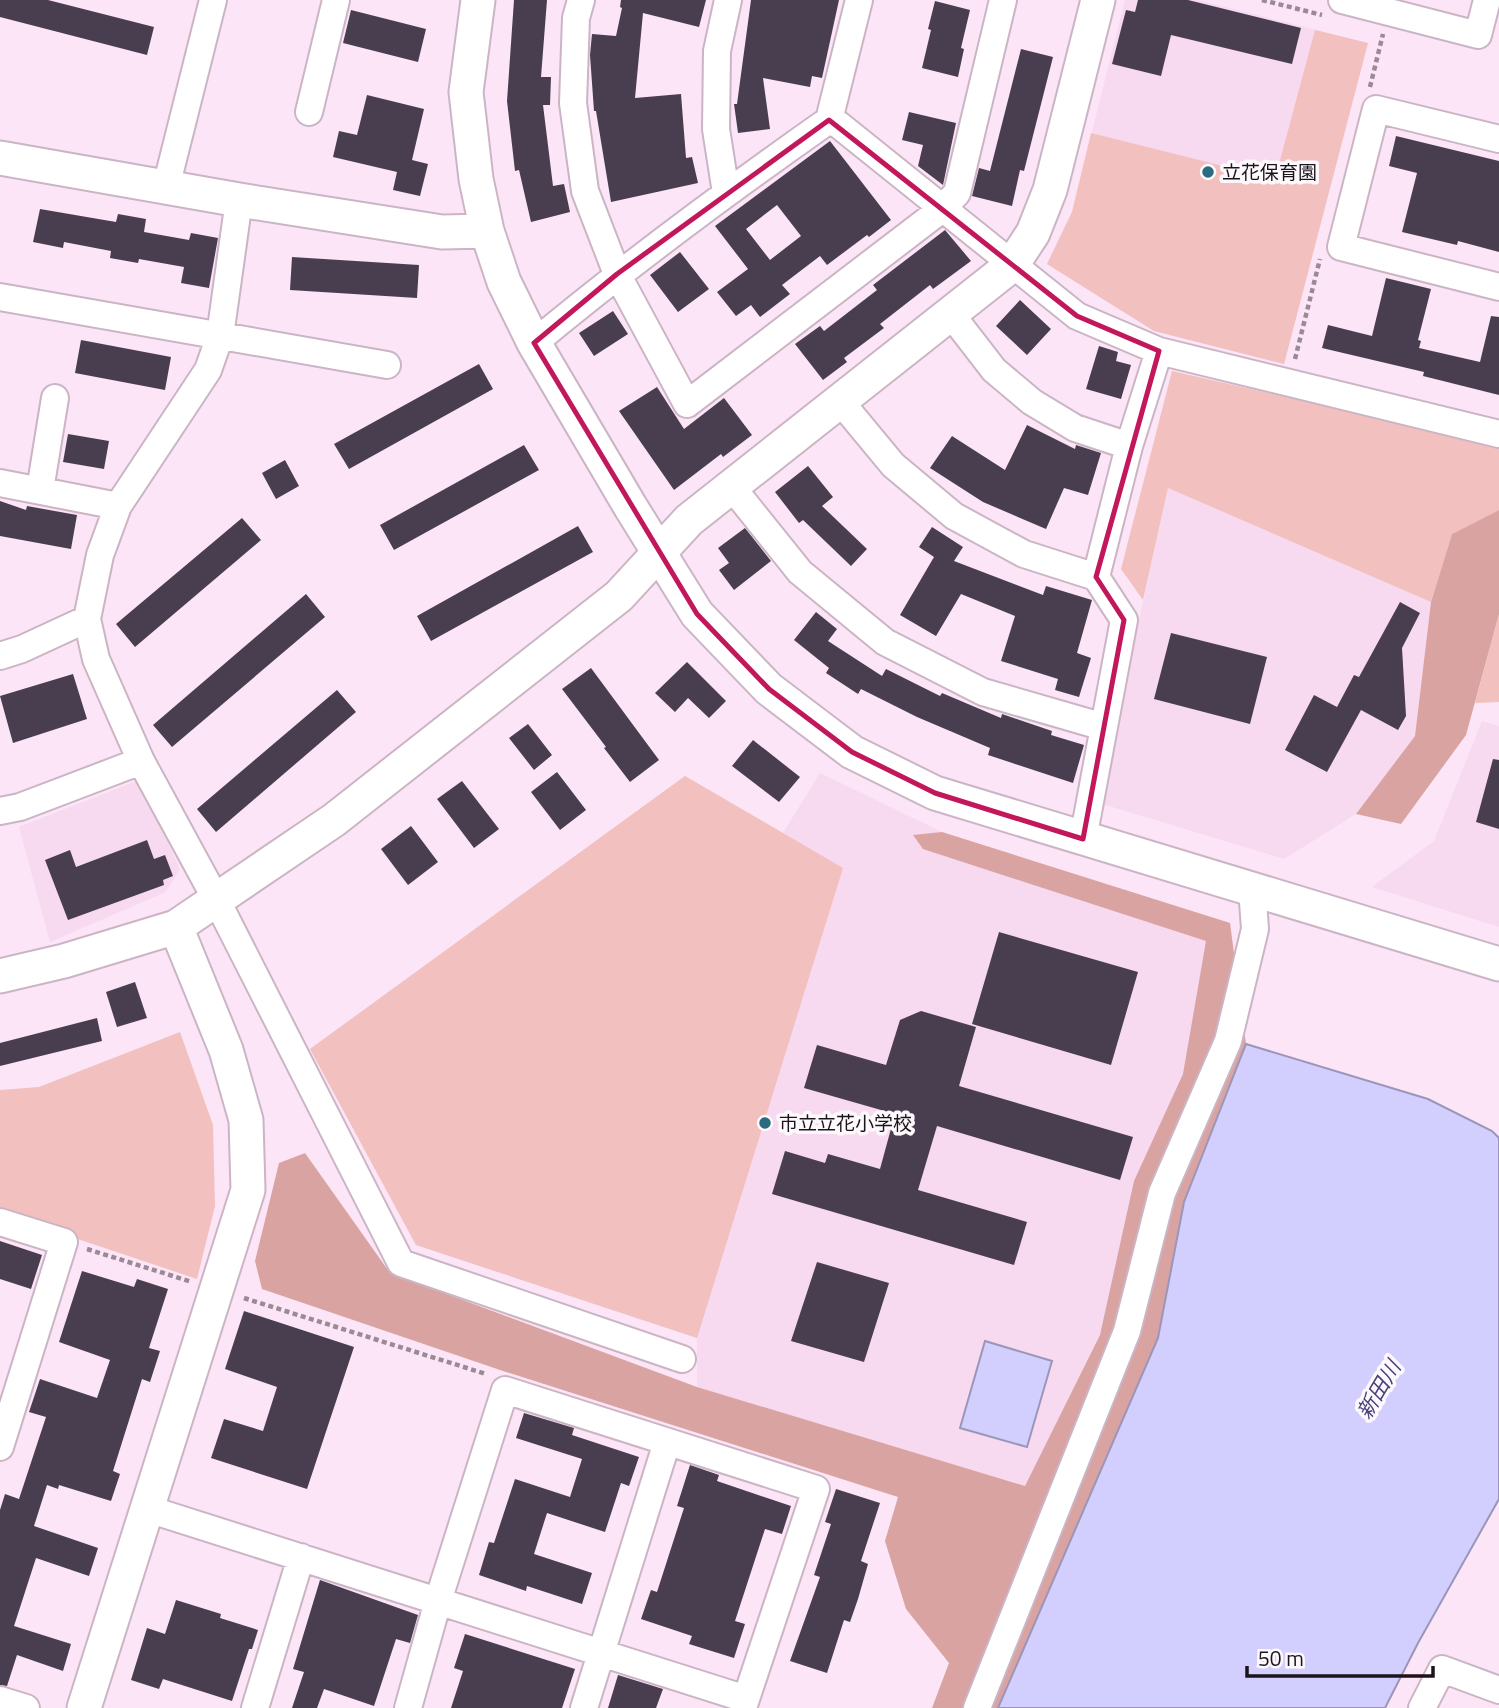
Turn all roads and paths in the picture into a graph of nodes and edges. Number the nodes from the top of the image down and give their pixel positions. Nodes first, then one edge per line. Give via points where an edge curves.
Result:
1 (214, 0) edge
2 (336, 0) edge
3 (478, 0) edge
4 (581, 0) edge
5 (729, 0) edge
6 (859, 0) edge
7 (1003, 0) edge
8 (1098, 0) edge
9 (1342, 0) edge
10 (1487, 0) edge
11 (309, 112) dead end
12 (829, 120) junction
13 (1499, 139) edge
14 (0, 158) edge
15 (166, 187) junction
16 (726, 193) junction
17 (239, 200) junction
18 (942, 209) junction
19 (487, 232) junction
20 (1012, 265) junction
21 (617, 274) junction
22 (1499, 287) edge
23 (0, 297) edge
24 (950, 313) junction
25 (220, 336) junction
26 (534, 343) junction
27 (1159, 351) junction
28 (387, 365) dead end
29 (55, 398) dead end
30 (840, 401) junction
31 (1499, 434) edge
32 (1129, 446) junction
33 (0, 482) edge
34 (732, 486) junction
35 (40, 490) junction
36 (118, 506) junction
37 (659, 552) junction
38 (1096, 577) junction
39 (87, 619) junction
40 (0, 656) edge
41 (1104, 727) junction
42 (141, 761) junction
43 (0, 811) edge
44 (1083, 839) junction
45 (1252, 888) junction
46 (217, 901) junction
47 (176, 927) junction
48 (1499, 964) edge
49 (0, 976) edge
50 (0, 1222) edge
51 (64, 1242) junction
52 (218, 1290) junction
53 (682, 1359) dead end
54 (505, 1390) junction
55 (667, 1442) junction
56 (0, 1447) edge
57 (148, 1509) junction
58 (301, 1558) junction
59 (438, 1601) junction
60 (600, 1652) junction
61 (1499, 1690) edge
62 (0, 1700) edge
63 (745, 1703) edge
64 (26, 1708) edge
65 (84, 1708) edge
66 (255, 1708) edge
67 (408, 1708) edge
68 (584, 1708) edge
69 (977, 1708) edge
70 (1422, 1708) edge

1 - 15 street
2 - 11 street
3 - 19 street via 466,92 475,179
4 - 21 street via 576,18 573,103 585,191
5 - 16 street via 717,51 716,116
6 - 12 street
7 - 18 street via 957,193
8 - 20 street via 1050,190 1033,233
9 - 10 street via 1478,35
12 - 16 street
12 - 18 street
13 - 22 street via 1376,109 1341,247
14 - 15 street
15 - 17 street
16 - 21 street
17 - 19 street via 442,232
17 - 25 street
18 - 20 street
18 - 21 street via 687,404
19 - 26 street via 504,282
20 - 24 street
20 - 27 street via 1077,316
21 - 26 street
23 - 25 street
24 - 30 street
24 - 32 street via 994,370 1032,402 1075,428
25 - 28 street
25 - 36 street via 208,370
26 - 37 street
27 - 31 street
27 - 32 street
29 - 35 street
30 - 34 street
30 - 38 street via 893,465 954,516 1024,554
32 - 38 street
33 - 35 street
34 - 37 street via 689,520
34 - 41 street via 800,572 885,642 983,692
35 - 36 street
36 - 39 street via 100,555
37 - 44 street via 697,614 769,689 852,752 935,793
37 - 46 street via 608,604 334,820
38 - 41 street via 1124,621
39 - 40 street
39 - 42 street via 96,659
41 - 44 street
42 - 43 street
42 - 46 street
44 - 45 street
45 - 48 street
45 - 69 street via 1255,929 1228,1041 1162,1193 1127,1331
46 - 47 street
46 - 53 street via 401,1263
47 - 49 street
47 - 52 street via 226,1050 246,1120 248,1190
50 - 51 street
51 - 52 path
51 - 56 street
52 - 54 path via 492,1376
52 - 57 street
54 - 55 street
54 - 59 street
55 - 60 street
55 - 63 street via 816,1489
57 - 58 street
57 - 65 street
58 - 59 street
58 - 66 street
59 - 60 street
59 - 67 street
60 - 63 street
60 - 68 street
61 - 70 street via 1442,1669
62 - 64 street

